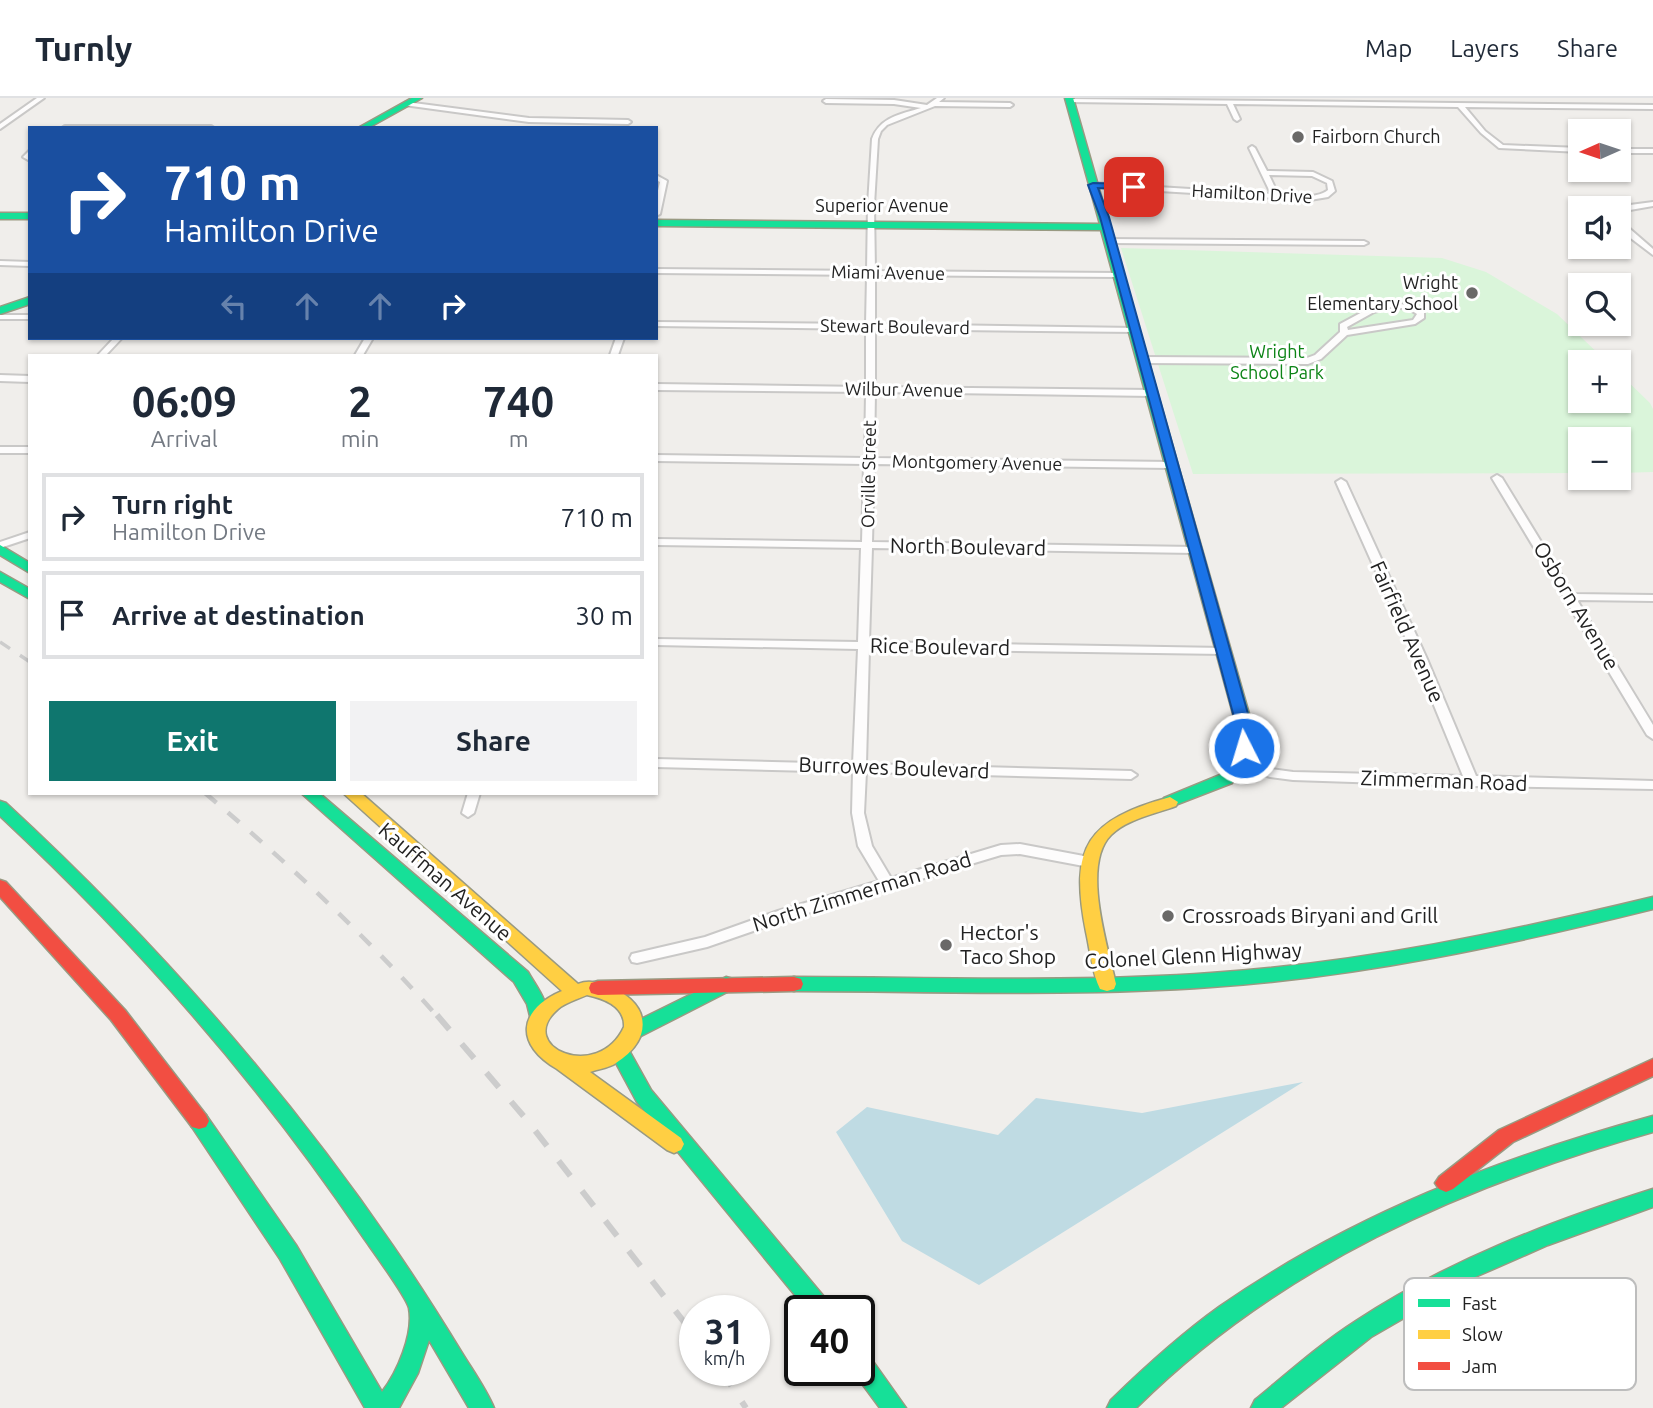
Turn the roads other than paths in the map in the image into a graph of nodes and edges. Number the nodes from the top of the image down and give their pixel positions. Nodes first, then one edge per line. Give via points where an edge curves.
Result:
1 (41, 98) edge
2 (1069, 99) edge
3 (412, 101) edge
4 (826, 101) dead end
5 (935, 103) edge
6 (1229, 103) junction
7 (1010, 105) dead end
8 (1460, 105) junction
9 (1653, 107) edge
10 (1237, 119) dead end
11 (0, 120) edge
12 (9, 120) junction
13 (628, 122) dead end
14 (366, 126) edge
15 (0, 127) edge
16 (1252, 148) dead end
17 (1568, 150) edge
18 (1631, 151) edge
19 (1653, 151) edge
20 (1266, 173) junction
21 (660, 179) edge
22 (1093, 185) junction
23 (658, 196) edge
24 (1276, 197) junction
25 (1653, 204) edge
26 (0, 216) edge
27 (28, 216) edge
28 (658, 223) edge
29 (872, 225) junction
30 (1109, 234) junction
31 (1364, 243) dead end
32 (1653, 253) edge
33 (0, 263) edge
34 (28, 264) edge
35 (658, 271) edge
36 (872, 273) junction
37 (1120, 275) junction
38 (28, 301) edge
39 (0, 311) edge
40 (0, 317) edge
41 (28, 317) edge
42 (658, 324) edge
43 (871, 327) junction
44 (1135, 330) junction
45 (1343, 333) junction
46 (116, 340) edge
47 (103, 354) edge
48 (1143, 360) junction
49 (0, 378) edge
50 (28, 379) edge
51 (658, 387) edge
52 (870, 389) junction
53 (1152, 393) junction
54 (0, 450) edge
55 (24, 450) edge
56 (658, 458) edge
57 (870, 461) junction
58 (1171, 465) junction
59 (1497, 478) dead end
60 (1341, 482) dead end
61 (28, 536) edge
62 (658, 542) edge
63 (867, 545) junction
64 (0, 547) edge
65 (1195, 550) junction
66 (28, 568) edge
67 (0, 576) edge
68 (28, 595) edge
69 (1571, 597) junction
70 (1653, 598) edge
71 (658, 642) edge
72 (864, 646) junction
73 (1224, 651) junction
74 (1653, 735) edge
75 (1237, 762) junction
76 (658, 763) edge
77 (860, 766) junction
78 (1131, 775) dead end
79 (1472, 782) junction
80 (1653, 785) edge
81 (311, 795) edge
82 (353, 795) edge
83 (473, 795) edge
84 (0, 807) edge
85 (468, 813) dead end
86 (1089, 862) junction
87 (887, 883) junction
88 (0, 886) edge
89 (1653, 903) edge
90 (637, 958) dead end
91 (729, 983) junction
92 (1107, 985) junction
93 (598, 988) junction
94 (573, 990) junction
95 (538, 1015) junction
96 (632, 1032) junction
97 (619, 1050) junction
98 (564, 1064) junction
99 (1653, 1067) edge
100 (1653, 1124) edge
101 (691, 1156) junction
102 (1653, 1198) edge
103 (1423, 1200) junction
104 (1454, 1278) edge
105 (808, 1295) edge
106 (1404, 1307) edge
107 (420, 1308) junction
108 (875, 1382) edge
109 (378, 1408) edge
110 (385, 1408) edge
111 (482, 1408) edge
112 (894, 1408) edge
113 (1119, 1408) edge
114 (1263, 1408) edge

1 - 12 street
2 - 6 street
2 - 22 main road
3 - 13 street via 529,120
3 - 14 main road
4 - 5 street
5 - 7 street
5 - 29 street, Orville Street via 889,121 876,133
6 - 8 street
6 - 10 street
8 - 9 street
8 - 17 street via 1491,140 1510,149
11 - 12 street
12 - 15 street
16 - 20 street
18 - 19 street
20 - 24 street
20 - 24 street, Hamilton Drive via 1313,174 1326,178 1332,186 1330,194 1321,197
21 - 23 street
22 - 24 street, Hamilton Drive
22 - 30 main road
25 - 32 street via 1625,209 1619,219 1626,231
26 - 27 main road
28 - 29 main road, Superior Avenue
29 - 30 main road, Superior Avenue
29 - 36 street, Orville Street
30 - 31 street
30 - 37 main road
33 - 34 street
35 - 36 street, Miami Avenue
36 - 37 street, Miami Avenue
36 - 43 street, Orville Street
37 - 44 main road
38 - 39 main road
40 - 41 street
42 - 43 street, Stewart Boulevard
43 - 44 street, Stewart Boulevard
43 - 52 street, Orville Street
44 - 48 main road
45 - 45 street via 1343,326 1377,308 1405,306 1421,313 1415,321
45 - 48 street via 1308,361
46 - 47 street
48 - 53 main road
49 - 50 street
51 - 52 street, Wilbur Avenue
52 - 53 street, Wilbur Avenue
52 - 57 street, Orville Street
53 - 58 main road
54 - 55 street
56 - 57 street, Montgomery Avenue
57 - 58 street, Montgomery Avenue
57 - 63 street, Orville Street
58 - 65 main road
59 - 69 street, Osborn Avenue
60 - 79 street, Fairfield Avenue
61 - 64 street
62 - 63 street, North Boulevard
63 - 65 street, North Boulevard
63 - 72 street, Orville Street
64 - 66 main road
65 - 73 main road
67 - 68 main road
69 - 70 street
69 - 74 street, Osborn Avenue
71 - 72 street, Rice Boulevard
72 - 73 street, Rice Boulevard
72 - 77 street, Orville Street
73 - 75 main road via 1243,721 1244,748
75 - 79 street, Zimmerman Road via 1293,776
75 - 86 main road via 1226,779 1143,811 1104,832
76 - 77 street, Burrowes Boulevard
77 - 78 street, Burrowes Boulevard
77 - 87 street, Orville Street via 861,833
79 - 80 street, Zimmerman Road
81 - 95 main road, Kauffman Avenue via 521,977
82 - 94 main road, Kauffman Avenue
83 - 85 street
84 - 107 main road via 101,898 240,1055 388,1256
86 - 87 street, North Zimmerman Road via 1020,849 1001,850
86 - 92 main road via 1087,878
87 - 90 street, North Zimmerman Road via 707,942
88 - 109 main road via 99,994 183,1100 287,1250
89 - 92 main road, Colonel Glenn Highway via 1482,944 1379,961 1237,978
91 - 92 main road, Colonel Glenn Highway
91 - 93 main road, Colonel Glenn Highway
91 - 96 main road, Colonel Glenn Highway
93 - 94 main road
93 - 96 main road via 627,1004 634,1022
94 - 95 main road via 551,1000
95 - 98 main road via 533,1032 539,1048
96 - 97 main road
97 - 98 main road via 598,1062
97 - 101 main road via 644,1096
98 - 101 main road
99 - 103 main road via 1506,1136
100 - 103 main road via 1501,1168
101 - 105 main road
102 - 104 main road via 1562,1228
103 - 113 main road via 1311,1259 1180,1350
106 - 114 main road via 1326,1356
107 - 110 main road via 413,1361
107 - 111 main road
108 - 112 main road

